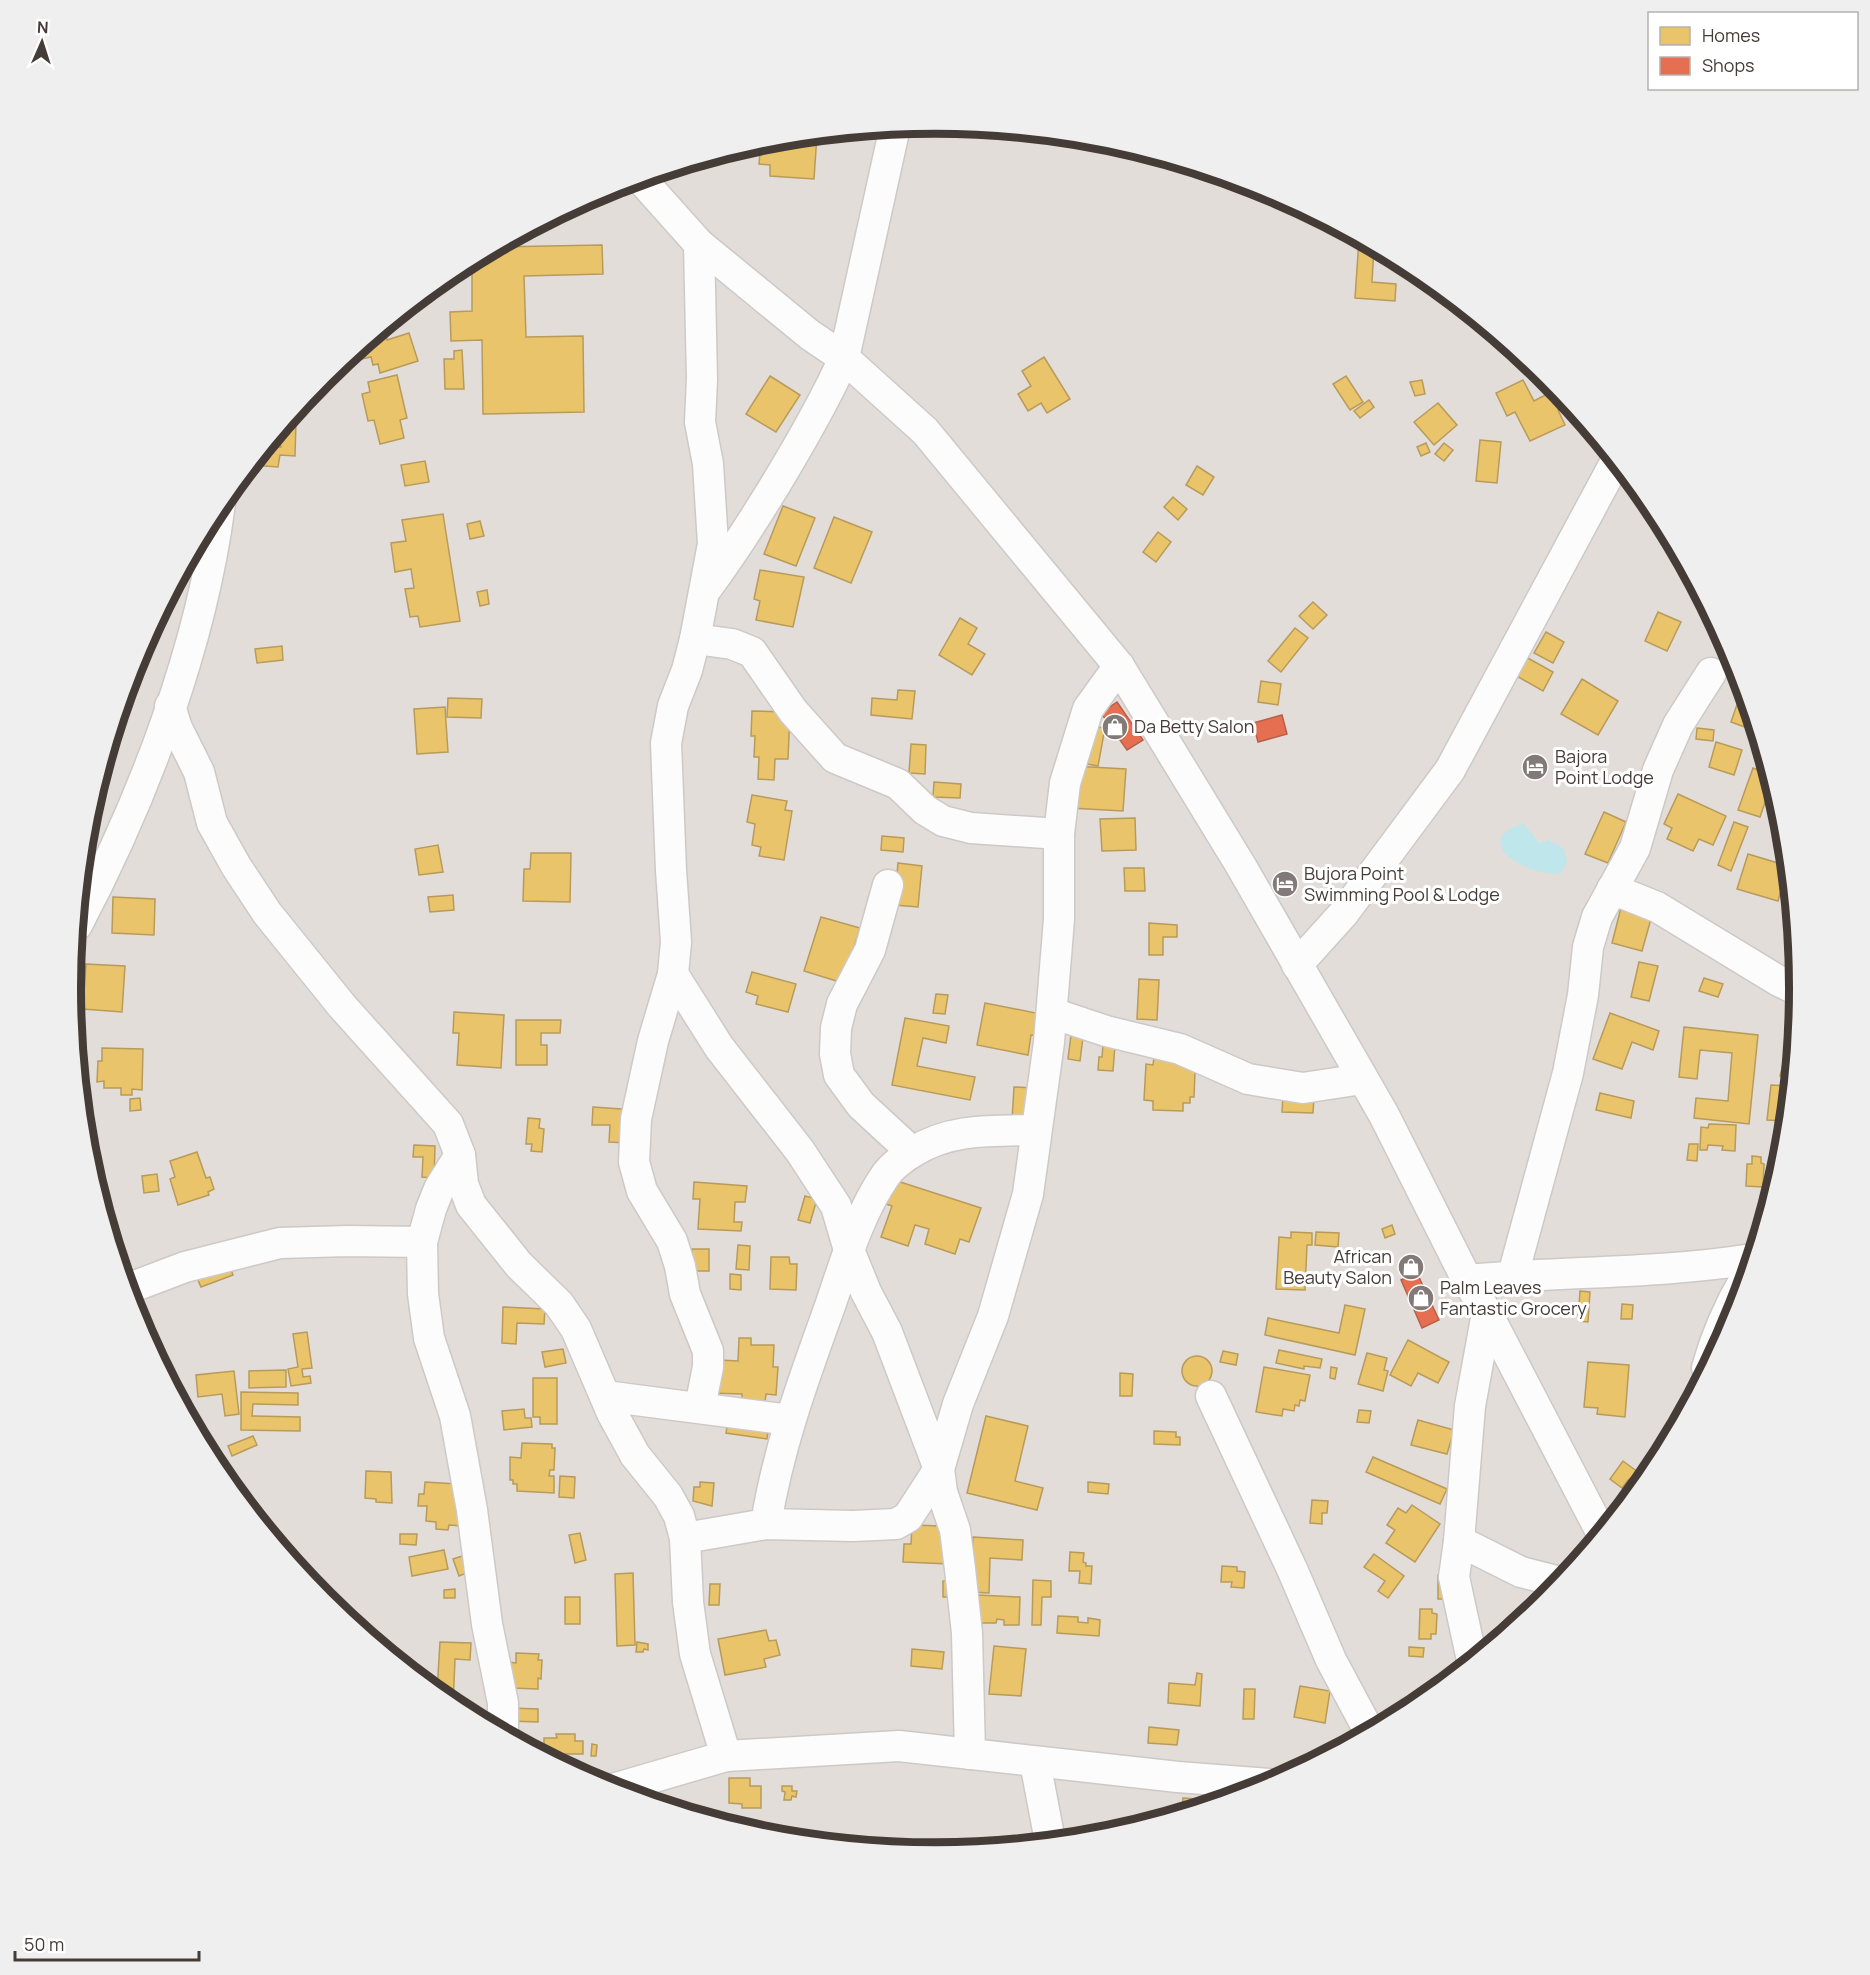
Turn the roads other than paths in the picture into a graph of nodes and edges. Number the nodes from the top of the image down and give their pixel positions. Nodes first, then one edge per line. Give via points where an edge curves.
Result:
1 (893, 135) edge
2 (646, 184) edge
3 (699, 244) junction
4 (844, 358) junction
5 (1613, 467) edge
6 (216, 527) edge
7 (703, 594) junction
8 (695, 639) junction
9 (1119, 666) junction
10 (1711, 673) dead end
11 (170, 706) junction
12 (1059, 834) junction
13 (888, 885) dead end
14 (1612, 889) junction
15 (85, 910) edge
16 (1297, 965) junction
17 (673, 974) junction
18 (1789, 986) edge
19 (1052, 1013) junction
20 (1362, 1078) junction
21 (1036, 1130) junction
22 (912, 1152) junction
23 (460, 1155) junction
24 (422, 1242) junction
25 (849, 1250) junction
26 (1745, 1260) edge
27 (1513, 1275) junction
28 (1467, 1280) junction
29 (135, 1286) edge
30 (1487, 1313) junction
31 (605, 1396) junction
32 (1211, 1396) dead end
33 (700, 1407) junction
34 (790, 1420) junction
35 (939, 1469) junction
36 (766, 1524) junction
37 (1598, 1526) edge
38 (685, 1538) junction
39 (1459, 1541) junction
40 (1550, 1579) edge
41 (1470, 1652) edge
42 (503, 1724) edge
43 (1366, 1725) edge
44 (970, 1754) junction
45 (726, 1756) junction
46 (1035, 1761) junction
47 (1246, 1782) edge
48 (629, 1784) edge
49 (1049, 1834) edge

1 - 4 street
2 - 3 street
3 - 4 street
3 - 7 street via 700,422 708,464 713,544
4 - 7 street via 800,444 728,561
4 - 9 street via 925,430
5 - 16 street via 1450,770 1343,914
6 - 11 street via 201,606
7 - 8 street
8 - 12 street via 732,644 752,652 793,711 835,758 898,784 943,821 971,828
8 - 17 street via 673,706 666,743 676,942
9 - 12 street via 1088,710 1065,783
9 - 16 street via 1230,846
10 - 14 street via 1677,725 1658,770 1635,848
11 - 15 street via 108,866
11 - 23 street via 198,772 212,823 236,866 267,913 321,980 448,1124
12 - 19 street via 1059,919
13 - 22 street via 870,950 842,1004 835,1054 839,1075 861,1105
14 - 18 street via 1657,907
14 - 27 street via 1597,917 1588,948 1568,1073
16 - 20 street
17 - 25 street via 719,1047 800,1151 836,1206
17 - 33 street via 642,1086 634,1162 642,1191 672,1241 685,1294 708,1351
19 - 20 street via 1180,1049 1248,1079 1303,1088
19 - 21 street
20 - 28 street
21 - 22 street via 941,1137
21 - 35 street via 1028,1194 993,1316 957,1404
22 - 25 street via 886,1174
23 - 24 street via 439,1189
23 - 31 street via 463,1184 471,1205 519,1265 559,1304 576,1329
24 - 29 street via 280,1243 185,1267
24 - 42 street via 429,1338 457,1428 503,1703
25 - 34 street
25 - 35 street via 887,1332
26 - 27 street
27 - 28 street
28 - 30 street
30 - 37 street
30 - 39 street via 1470,1406
31 - 33 street
31 - 38 street via 634,1455 674,1506
32 - 43 street via 1331,1660
33 - 34 street
34 - 36 street
35 - 36 street via 908,1517 896,1524
35 - 44 street via 955,1530 967,1633
36 - 38 street
38 - 45 street via 695,1654
39 - 40 street via 1521,1572
39 - 41 street via 1454,1577
44 - 45 street via 899,1746
44 - 46 street
45 - 48 street
46 - 47 street
46 - 49 street

